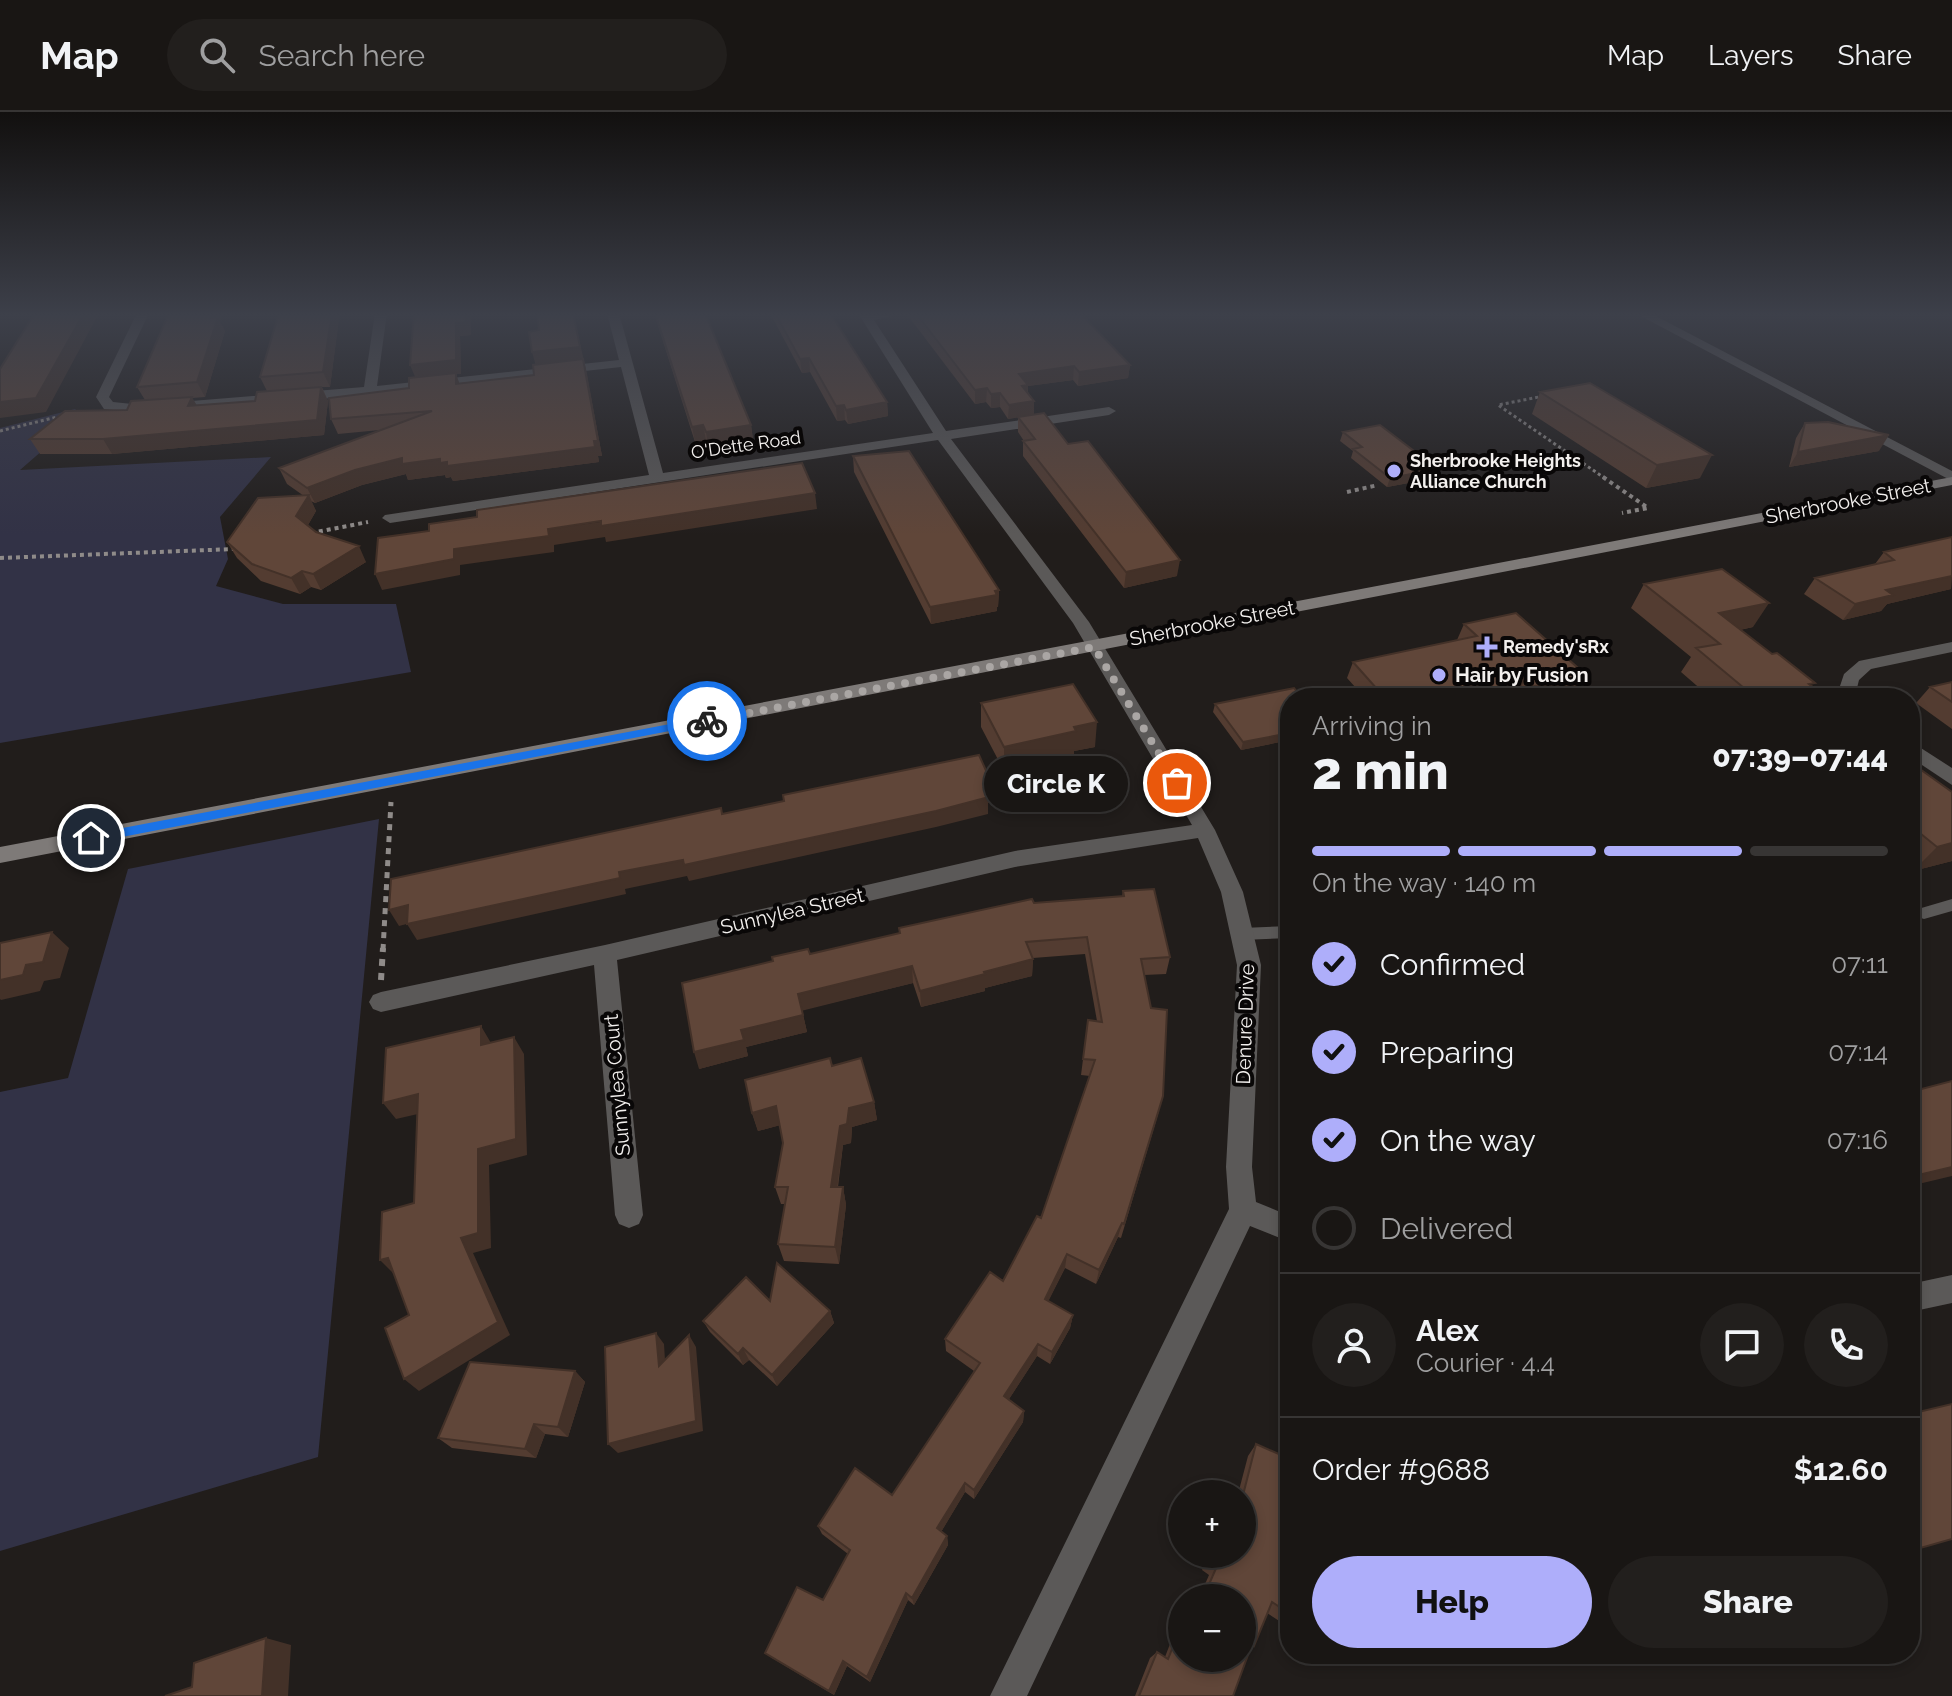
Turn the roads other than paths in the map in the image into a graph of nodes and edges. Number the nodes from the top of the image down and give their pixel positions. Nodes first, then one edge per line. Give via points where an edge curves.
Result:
1 (107, 387) edge
2 (371, 387) edge
3 (418, 387) edge
4 (632, 387) edge
5 (911, 387) edge
6 (1779, 387) edge
7 (370, 391) junction
8 (1109, 411) dead end
9 (942, 436) junction
10 (657, 479) junction
11 (1952, 479) edge
12 (390, 518) road end
13 (1094, 647) junction
14 (1952, 647) edge
15 (1848, 688) edge
16 (1920, 754) edge
17 (1952, 778) edge
18 (1205, 830) junction
19 (0, 855) edge
20 (1952, 905) edge
21 (1924, 913) dead end
22 (1280, 932) edge
23 (1242, 934) junction
24 (605, 954) junction
25 (381, 1002) road end
26 (1243, 1210) junction
27 (629, 1215) dead end
28 (1280, 1225) edge
29 (1952, 1289) edge
30 (1920, 1296) edge
31 (1008, 1696) edge

1 - 7 street via 102,397 106,404 123,409
2 - 7 street
3 - 7 street
4 - 10 street
5 - 9 street, Denure Drive
6 - 11 street
8 - 9 street, O'Dette Road
9 - 10 street, O'Dette Road
9 - 13 street, Denure Drive via 1081,622
10 - 12 street, O'Dette Road
11 - 13 main road, Sherbrooke Street
13 - 18 street, Denure Drive
13 - 19 main road, Sherbrooke Street
14 - 15 street via 1865,665 1850,678
16 - 17 street
18 - 23 street, Denure Drive via 1232,892
18 - 24 street, Sunnylea Street via 1015,859
20 - 21 lane
22 - 23 lane
23 - 26 street, Denure Drive via 1249,965 1239,1167
24 - 25 street, Sunnylea Street
24 - 27 street, Sunnylea Court
26 - 28 street
26 - 31 street
29 - 30 street

